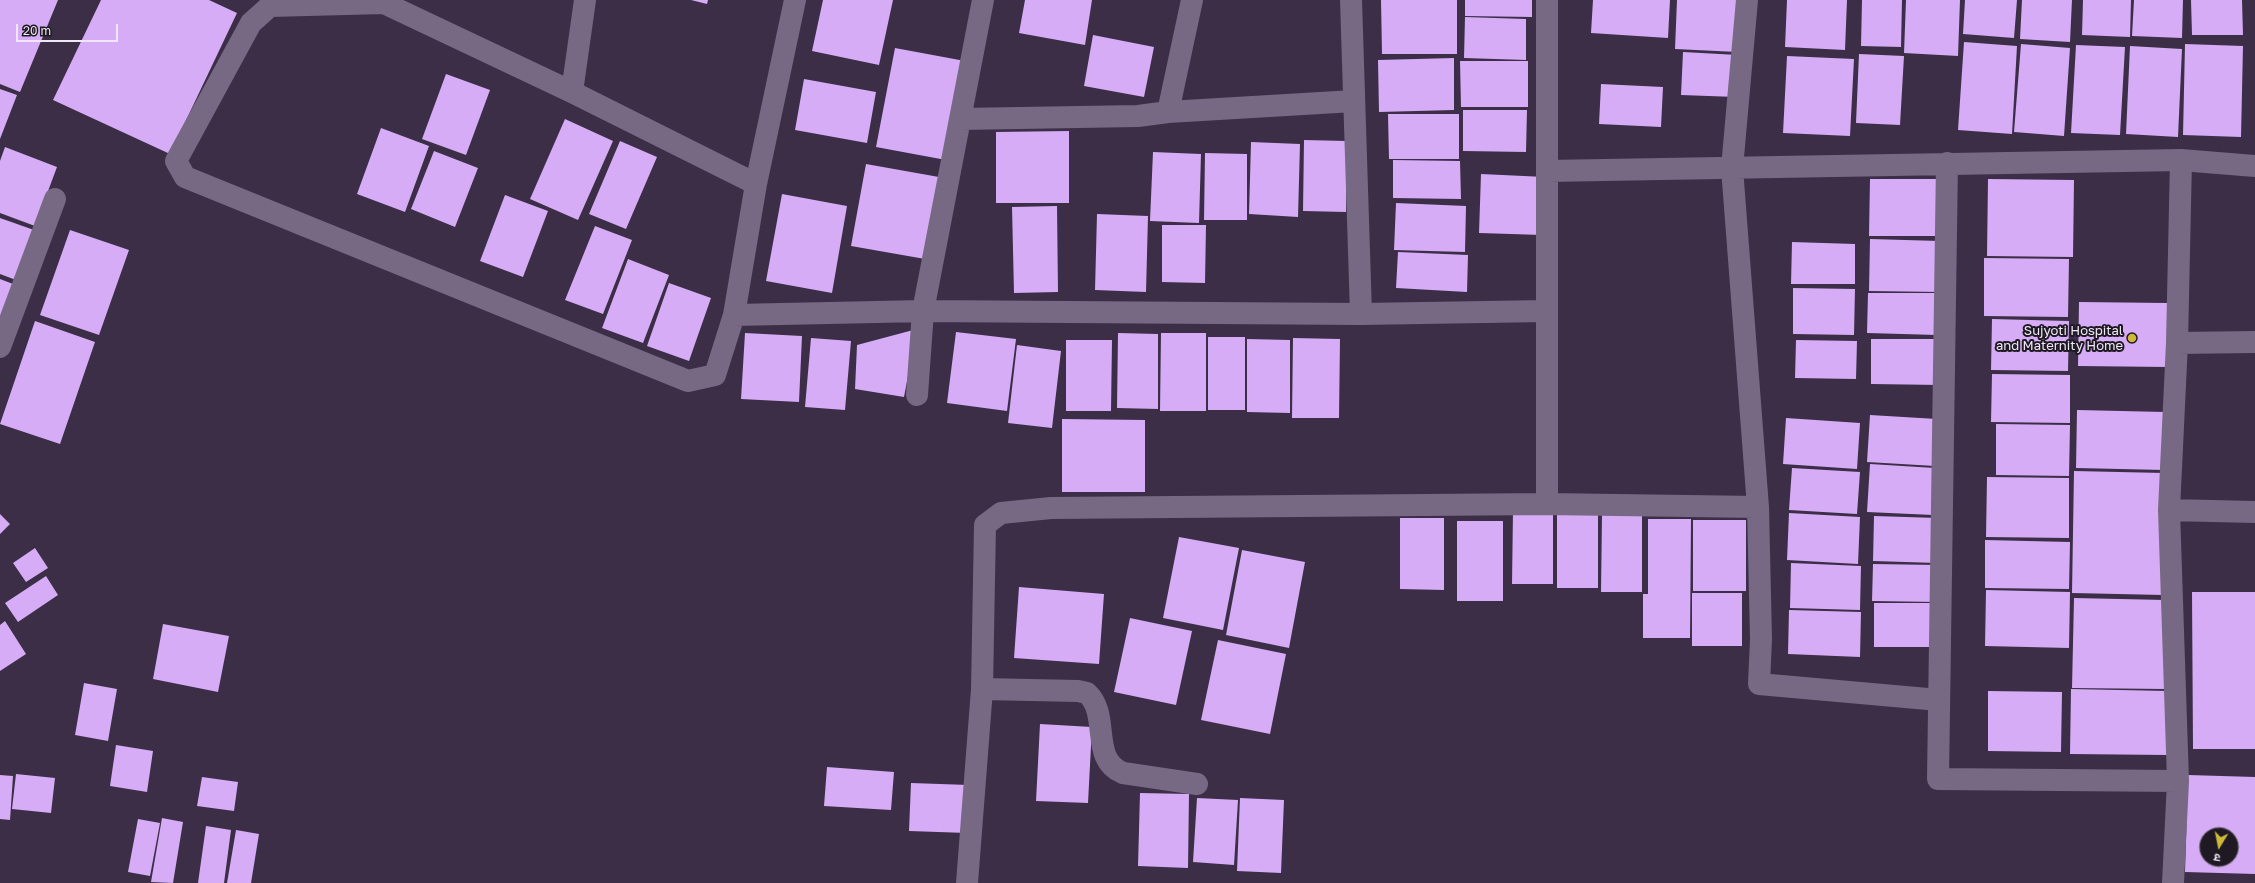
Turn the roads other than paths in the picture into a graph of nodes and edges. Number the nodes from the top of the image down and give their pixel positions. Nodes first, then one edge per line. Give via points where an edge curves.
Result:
1 (585, 0) edge
2 (795, 0) edge
3 (984, 0) edge
4 (1192, 0) edge
5 (1351, 0) edge
6 (1546, 0) edge
7 (1747, 0) edge
8 (385, 2) edge
9 (572, 92) junction
10 (1354, 101) junction
11 (1168, 112) junction
12 (960, 119) junction
13 (2181, 160) junction
14 (1947, 163) junction
15 (2255, 166) edge
16 (1732, 168) junction
17 (1547, 171) junction
18 (756, 184) junction
19 (55, 199) dead end
20 (923, 310) junction
21 (1546, 311) junction
22 (1361, 314) junction
23 (734, 315) junction
24 (2255, 342) edge
25 (2177, 344) junction
26 (0, 347) edge
27 (917, 395) dead end
28 (1547, 504) junction
29 (1758, 507) junction
30 (2169, 510) junction
31 (2255, 512) edge
32 (982, 689) junction
33 (1940, 700) junction
34 (2178, 781) junction
35 (1198, 784) dead end
36 (967, 883) edge
37 (2173, 883) edge

1 - 9 street
2 - 18 street
3 - 12 street
4 - 11 street
5 - 10 street
6 - 17 street
7 - 16 street
8 - 9 street
8 - 23 street via 270,6 251,23 176,162 185,177 688,380 715,376
9 - 18 street
10 - 11 street
10 - 22 street
11 - 12 street via 1138,116
12 - 20 street
13 - 14 street
13 - 15 street
13 - 25 street
14 - 16 street
14 - 33 street
16 - 17 street
16 - 29 street
17 - 21 street
18 - 23 street
19 - 26 street
20 - 22 street
20 - 23 street
20 - 27 street
21 - 22 street
21 - 28 street
24 - 25 street
25 - 30 street
28 - 29 street
28 - 32 street via 1051,508 1001,513 985,525
29 - 33 street via 1761,639 1759,684
30 - 31 street
30 - 34 street
32 - 35 street via 1087,693 1097,707 1103,750 1106,761 1114,770
32 - 36 street
33 - 34 street via 1938,779
34 - 37 street

